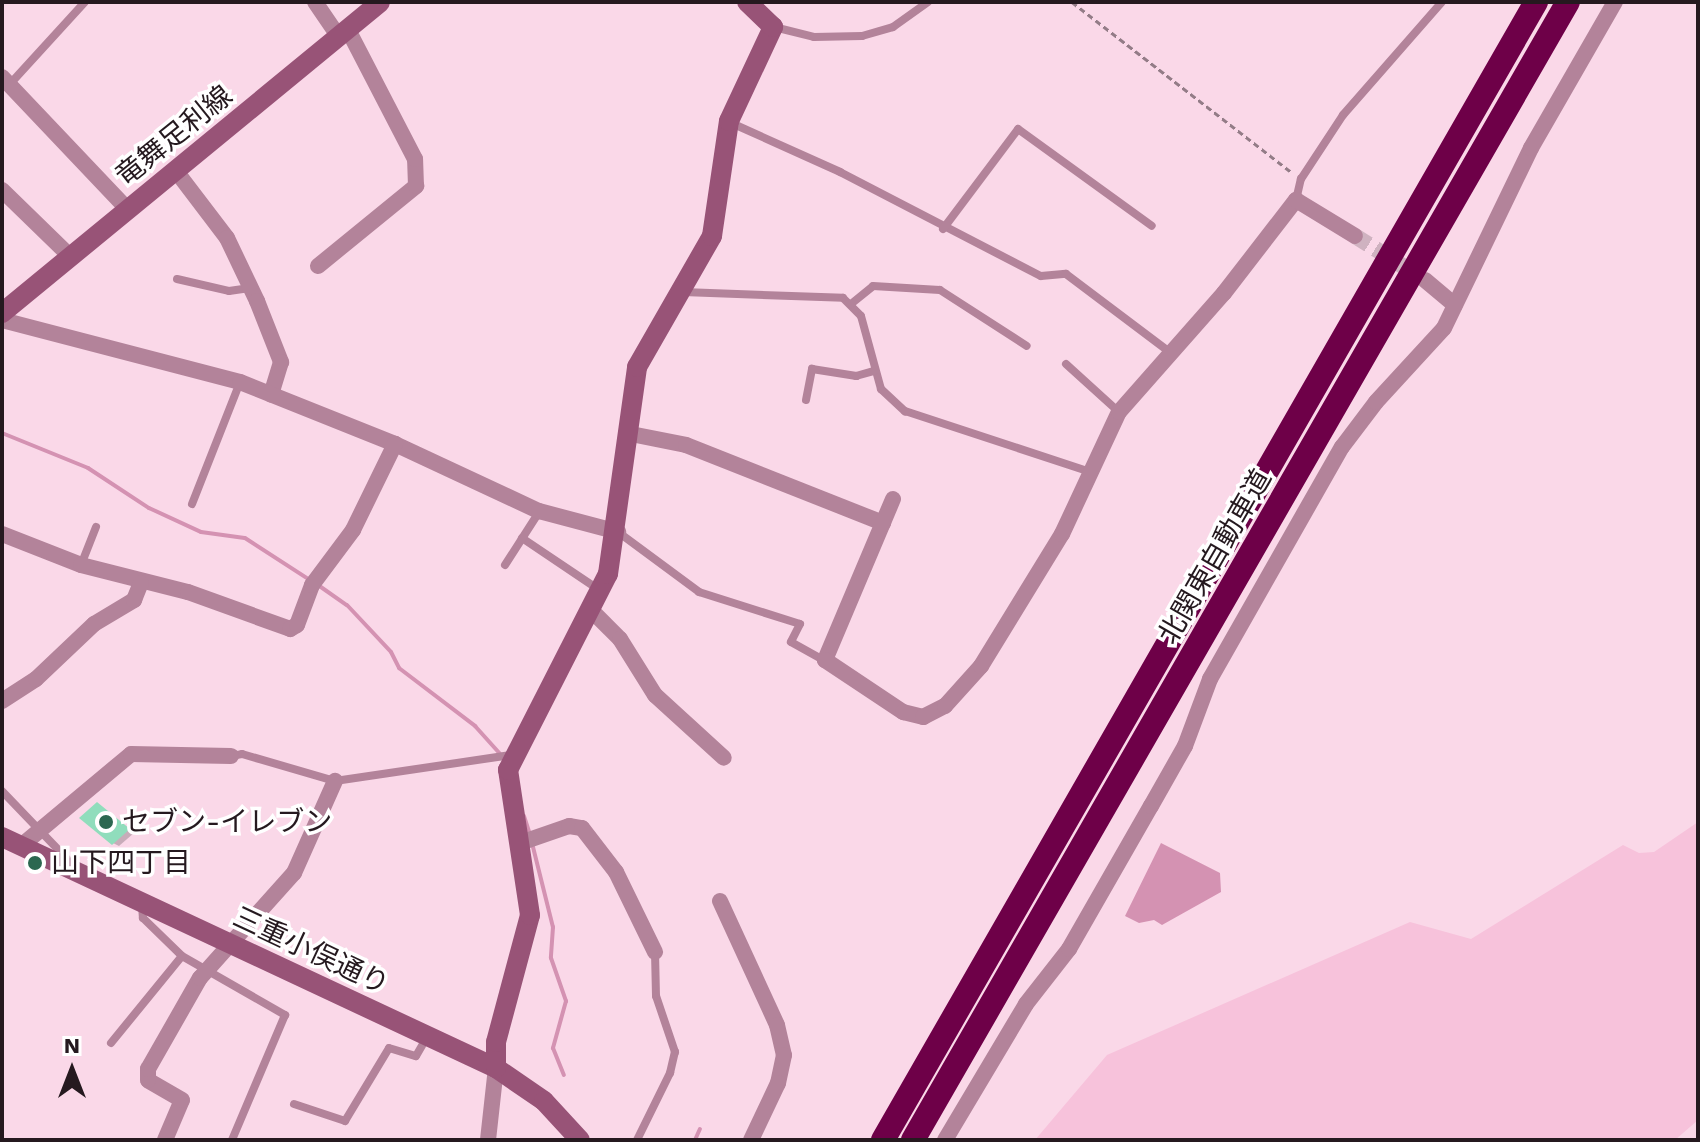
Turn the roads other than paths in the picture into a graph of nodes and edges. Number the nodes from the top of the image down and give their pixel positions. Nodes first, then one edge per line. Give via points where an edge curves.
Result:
1 (85, 2) edge
2 (315, 2) edge
3 (380, 2) edge
4 (747, 2) edge
5 (928, 2) edge
6 (1442, 2) edge
7 (1536, 2) edge
8 (1568, 2) edge
9 (1615, 2) edge
10 (773, 27) junction
11 (343, 33) junction
12 (6, 81) edge
13 (729, 121) junction
14 (176, 171) junction
15 (2, 190) edge
16 (1296, 200) junction
17 (128, 210) junction
18 (1152, 226) dead end
19 (943, 229) junction
20 (1355, 236) tunnel mouth
21 (71, 257) junction
22 (318, 266) dead end
23 (177, 279) dead end
24 (1425, 280) tunnel mouth
25 (251, 288) junction
26 (681, 291) junction
27 (851, 304) junction
28 (1455, 305) junction
29 (2, 313) edge
30 (2, 320) edge
31 (1027, 346) dead end
32 (1172, 354) junction
33 (1066, 364) dead end
34 (873, 371) junction
35 (240, 382) junction
36 (271, 395) junction
37 (806, 400) dead end
38 (1119, 412) junction
39 (626, 433) junction
40 (395, 444) junction
41 (1091, 472) junction
42 (893, 499) dead end
43 (192, 504) dead end
44 (539, 511) junction
45 (883, 523) junction
46 (96, 527) dead end
47 (618, 532) junction
48 (2, 534) edge
49 (522, 538) junction
50 (81, 565) junction
51 (505, 565) dead end
52 (141, 583) junction
53 (602, 592) junction
54 (593, 612) junction
55 (825, 660) junction
56 (2, 701) edge
57 (511, 755) junction
58 (231, 756) joint
59 (724, 758) dead end
60 (335, 781) junction
61 (2, 791) edge
62 (40, 827) junction
63 (11, 842) edge
64 (520, 843) junction
65 (79, 872) junction
66 (720, 901) dead end
67 (142, 903) junction
68 (231, 946) junction
69 (655, 952) joint
70 (182, 956) junction
71 (210, 970) junction
72 (428, 1036) junction
73 (111, 1043) dead end
74 (496, 1068) junction
75 (294, 1104) dead end
76 (165, 1140) edge
77 (232, 1140) edge
78 (488, 1140) edge
79 (580, 1140) edge
80 (637, 1140) edge
81 (751, 1140) edge
82 (883, 1140) edge
83 (913, 1140) edge
84 (945, 1140) edge

1 - 12 lane
2 - 11 street
3 - 11 street, 竜舞足利線
4 - 10 street
5 - 10 lane via 893,27 862,36 814,37
6 - 16 lane via 1343,115 1301,179
7 - 82 highway, 北関東自動車道
8 - 83 highway, 北関東自動車道
9 - 28 street via 1531,148
10 - 13 street
11 - 14 street, 竜舞足利線
11 - 22 street via 415,159 416,186
12 - 17 street
13 - 19 lane via 840,172
13 - 26 street via 712,236
14 - 17 street, 竜舞足利線
14 - 25 street via 227,238
15 - 21 street
16 - 20 street
16 - 32 street
17 - 21 street, 竜舞足利線
18 - 19 lane via 1018,129
19 - 32 lane via 1041,276 1066,274
21 - 29 street, 竜舞足利線
23 - 25 lane via 229,291
24 - 28 street
25 - 36 street via 281,362
26 - 27 lane via 824,294
26 - 39 street via 644,347
27 - 31 lane via 873,286 940,290
27 - 34 lane via 861,316
28 - 84 street via 1431,345 1342,447 1222,656 1185,746 1151,806 1069,949 1026,1004
30 - 35 street
32 - 38 street
33 - 38 lane
34 - 37 lane via 856,376 812,369
34 - 41 lane via 881,389 905,411
35 - 36 street
35 - 43 lane
36 - 40 street
38 - 41 street
39 - 45 street via 696,449
39 - 47 street
40 - 44 street
40 - 52 street via 353,530 312,585 297,625 290,629 188,592
41 - 55 street via 1062,534 981,666 945,706 923,717 903,712
42 - 45 street
44 - 47 street
44 - 49 lane
45 - 55 street
46 - 50 lane
47 - 53 street
47 - 55 lane via 699,592 800,624 791,642
48 - 50 street
49 - 51 lane
49 - 53 lane
50 - 52 street
52 - 56 street via 134,600 94,624 36,679
53 - 54 street
54 - 57 street
54 - 59 street via 620,639 655,695
57 - 60 lane
57 - 64 street via 507,783
58 - 60 lane via 242,754
58 - 62 street via 131,754
60 - 68 street via 294,873
61 - 62 lane
62 - 63 street
62 - 65 lane
63 - 65 street, 三重小俣通り
64 - 69 street via 569,826 582,828 616,872
64 - 74 street via 530,915 496,1042
65 - 67 street, 三重小俣通り
66 - 81 street via 777,1025 784,1055 778,1083
67 - 68 street, 三重小俣通り
67 - 70 lane via 143,918
68 - 71 street
68 - 72 street, 三重小俣通り
69 - 80 lane via 656,996 675,1052
70 - 71 lane
70 - 73 lane
71 - 76 street via 146,1075 182,1100
71 - 77 lane via 285,1015 286,1021
72 - 74 street, 三重小俣通り
72 - 75 lane via 416,1056 389,1048 345,1121
74 - 78 street
74 - 79 street, 三重小俣通り via 544,1101

